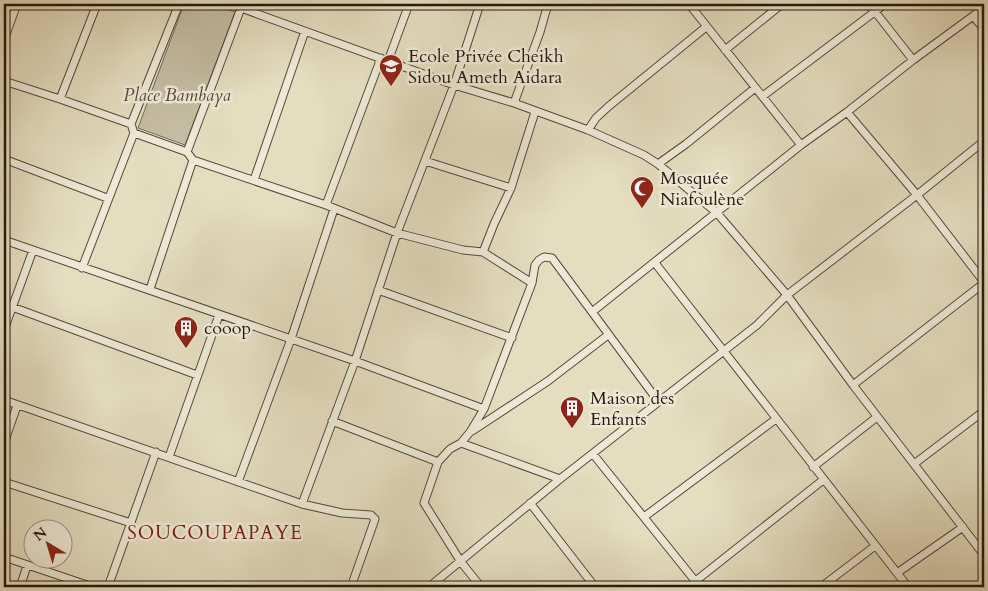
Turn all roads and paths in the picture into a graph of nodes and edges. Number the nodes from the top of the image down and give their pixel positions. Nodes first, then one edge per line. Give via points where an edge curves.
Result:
1 (17, 4) edge
2 (97, 4) edge
3 (179, 4) edge
4 (230, 4) edge
5 (409, 4) edge
6 (480, 4) edge
7 (548, 4) edge
8 (690, 4) edge
9 (782, 4) edge
10 (869, 4) edge
11 (885, 4) edge
12 (241, 8) junction
13 (984, 8) edge
14 (876, 11) junction
15 (4, 13) edge
16 (12, 16) junction
17 (974, 16) junction
18 (706, 27) junction
19 (984, 30) edge
20 (305, 31) junction
21 (4, 40) edge
22 (725, 50) junction
23 (384, 59) junction
24 (913, 60) junction
25 (4, 81) edge
26 (454, 85) junction
27 (755, 88) junction
28 (763, 96) junction
29 (60, 99) junction
30 (514, 103) junction
31 (535, 112) junction
32 (847, 112) junction
33 (131, 124) junction
34 (588, 130) junction
35 (134, 133) junction
36 (984, 141) edge
37 (801, 146) junction
38 (187, 152) junction
39 (4, 159) edge
40 (193, 160) junction
41 (425, 161) junction
42 (658, 164) junction
43 (254, 180) junction
44 (512, 188) junction
45 (917, 195) junction
46 (107, 198) junction
47 (326, 205) junction
48 (334, 209) junction
49 (717, 213) junction
50 (397, 233) junction
51 (4, 240) edge
52 (33, 250) junction
53 (483, 252) junction
54 (655, 263) junction
55 (82, 268) junction
56 (984, 282) edge
57 (532, 283) junction
58 (150, 289) junction
59 (378, 290) junction
60 (786, 295) junction
61 (4, 304) edge
62 (12, 306) junction
63 (592, 312) junction
64 (219, 315) junction
65 (4, 330) edge
66 (608, 335) junction
67 (512, 338) junction
68 (291, 339) junction
69 (722, 351) junction
70 (355, 361) junction
71 (197, 375) junction
72 (853, 384) junction
73 (4, 400) edge
74 (658, 401) junction
75 (17, 406) junction
76 (484, 409) junction
77 (984, 411) edge
78 (877, 417) junction
79 (776, 420) junction
80 (332, 421) junction
81 (470, 432) junction
82 (4, 443) edge
83 (461, 443) junction
84 (156, 452) junction
85 (592, 454) junction
86 (169, 457) junction
87 (438, 462) junction
88 (914, 464) junction
89 (813, 467) junction
90 (560, 479) junction
91 (823, 480) junction
92 (4, 482) edge
93 (238, 482) junction
94 (530, 503) junction
95 (302, 504) junction
96 (644, 517) junction
97 (131, 523) junction
98 (963, 527) junction
99 (875, 546) junction
100 (982, 546) edge
101 (984, 555) edge
102 (4, 557) edge
103 (461, 562) junction
104 (22, 564) edge
105 (26, 568) edge
106 (33, 568) edge
107 (897, 573) junction
108 (698, 584) edge
109 (20, 587) edge
110 (93, 587) edge
111 (108, 587) edge
112 (351, 587) edge
113 (429, 587) edge
114 (481, 587) edge
115 (595, 587) edge
116 (688, 587) edge
117 (821, 587) edge
118 (908, 587) edge

1 - 16 street
2 - 29 street
3 - 33 street
4 - 12 street
5 - 23 street
6 - 26 street
7 - 30 street
8 - 18 street
9 - 22 street
10 - 14 street
11 - 14 street
12 - 20 street
12 - 38 street
13 - 17 street
14 - 24 street
14 - 28 street
15 - 16 street
16 - 21 street
17 - 19 street
17 - 24 street
18 - 22 street
18 - 34 street via 609,106
20 - 23 street
20 - 43 street
22 - 27 street
23 - 26 street
23 - 47 street
24 - 32 street
25 - 29 street
26 - 30 street
26 - 41 street
27 - 28 street
27 - 42 street
28 - 37 street
29 - 33 street
30 - 31 street
31 - 34 street
31 - 44 street
32 - 37 street
32 - 45 street
33 - 35 street
34 - 42 street
35 - 38 street
35 - 46 street
36 - 45 street
37 - 49 street
38 - 40 street
39 - 46 street
40 - 43 street
40 - 58 street
41 - 44 street
41 - 50 street
42 - 49 street
43 - 47 street
44 - 53 street
45 - 56 street
45 - 60 street
46 - 55 street
47 - 48 street
48 - 50 street
48 - 68 street
49 - 54 street
49 - 60 street
50 - 53 street
50 - 59 street
51 - 52 street
52 - 55 street
52 - 62 street
53 - 57 street
54 - 63 street
54 - 69 street
55 - 58 street
56 - 72 street
57 - 63 street via 538,260 552,258
57 - 67 street
58 - 64 street
59 - 67 street
59 - 70 street
60 - 69 street via 757,325
60 - 72 street
61 - 62 street
62 - 65 street
62 - 71 street
63 - 66 street
64 - 68 street
64 - 71 street
66 - 74 street
66 - 81 street via 548,382
67 - 76 street
68 - 70 street
68 - 93 street
69 - 74 street
69 - 79 street
70 - 76 street
70 - 80 street
71 - 86 street
72 - 78 street
73 - 75 street
74 - 85 street
75 - 82 street
75 - 84 street
76 - 81 street
77 - 88 street
78 - 88 street
78 - 89 street
79 - 89 street
79 - 96 street
80 - 87 street
80 - 95 street
81 - 83 street
83 - 87 street
83 - 90 street
84 - 86 street
84 - 97 street
85 - 90 street
85 - 96 street
86 - 93 street
87 - 103 street via 424,499 425,506
88 - 98 street
89 - 91 street
90 - 94 street
91 - 99 street
91 - 108 street
92 - 97 street
93 - 95 street
94 - 103 street
94 - 115 street
95 - 112 street via 342,514 372,514 375,519
96 - 108 street
97 - 111 street
98 - 100 street
98 - 107 street
99 - 107 street
99 - 117 street
100 - 101 street
102 - 104 street
103 - 113 street
103 - 114 street
105 - 109 street
106 - 110 street
107 - 118 street
108 - 116 street

